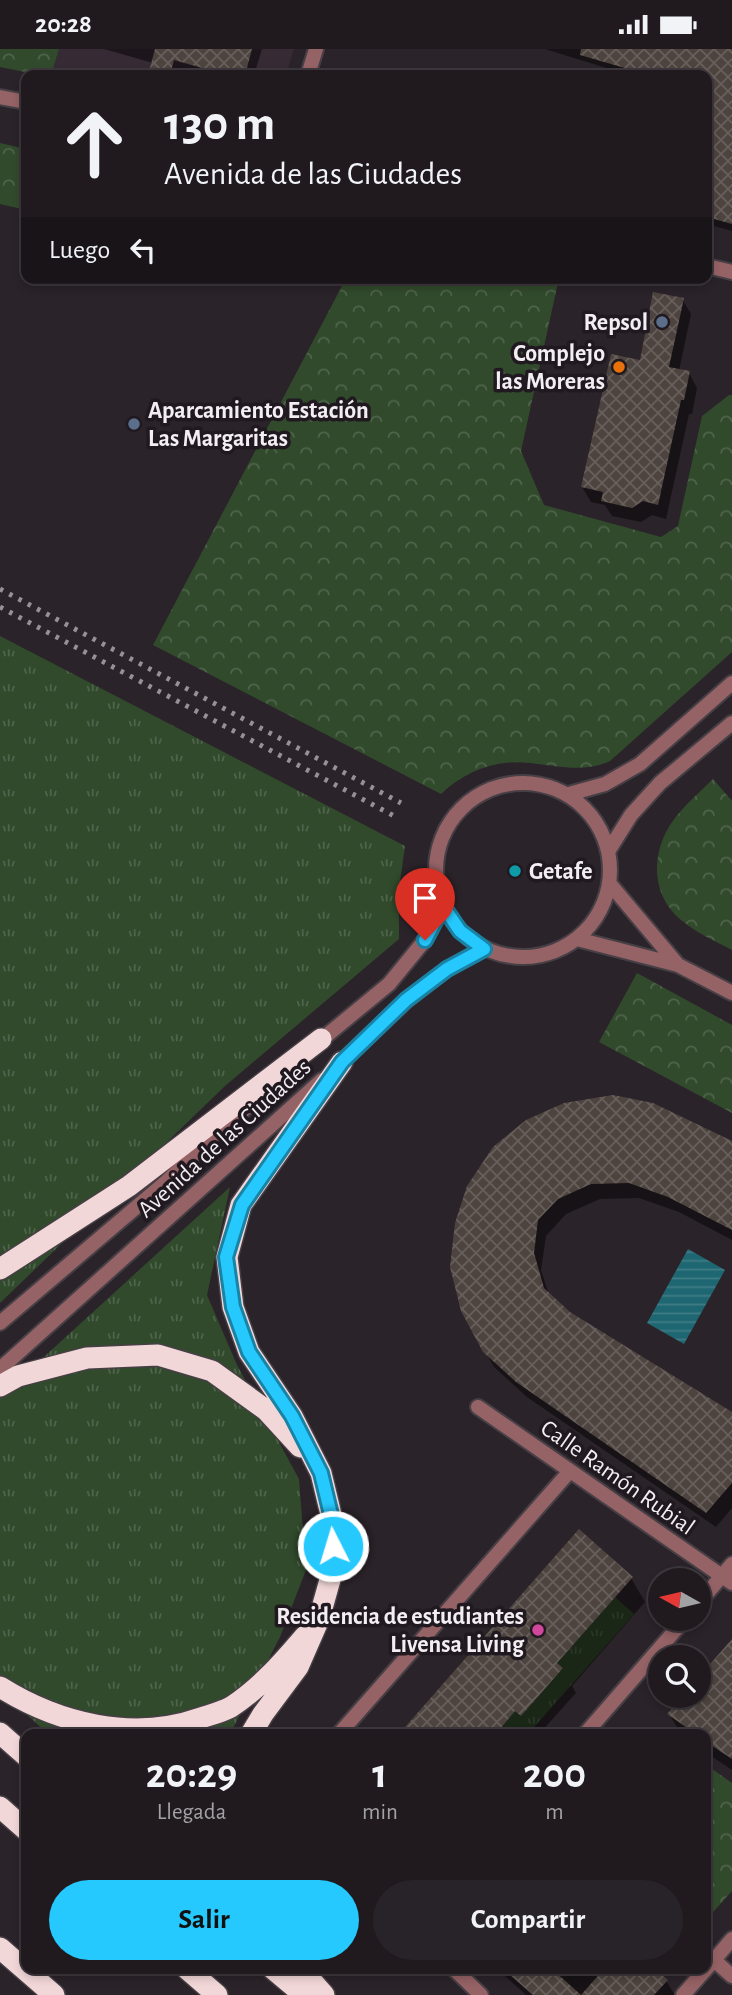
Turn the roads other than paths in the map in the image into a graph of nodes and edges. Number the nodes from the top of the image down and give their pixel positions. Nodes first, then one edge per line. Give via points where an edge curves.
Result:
1 (316, 49) edge
2 (310, 70) edge
3 (0, 97) edge
4 (21, 102) edge
5 (712, 267) edge
6 (732, 272) edge
7 (732, 683) edge
8 (732, 723) edge
9 (569, 795) junction
10 (609, 850) junction
11 (610, 884) junction
12 (443, 906) junction
13 (577, 939) junction
14 (484, 949) junction
15 (678, 965) junction
16 (732, 993) edge
17 (321, 1039) junction
18 (342, 1062) junction
19 (0, 1269) edge
20 (0, 1324) edge
21 (0, 1369) edge
22 (0, 1386) edge
23 (478, 1408) dead end
24 (570, 1471) junction
25 (321, 1473) junction
26 (732, 1564) edge
27 (727, 1580) edge
28 (711, 1593) edge
29 (319, 1619) junction
30 (675, 1631) edge
31 (0, 1687) edge
32 (115, 1729) edge
33 (139, 1729) edge
34 (254, 1729) edge
35 (343, 1729) edge
36 (589, 1729) edge
37 (0, 1733) edge
38 (21, 1752) edge
39 (0, 1807) edge
40 (21, 1825) edge
41 (732, 1939) edge
42 (0, 1948) edge
43 (713, 1959) junction
44 (711, 1961) edge
45 (21, 1966) edge
46 (30, 1974) edge
47 (193, 1974) edge
48 (279, 1974) edge
49 (305, 1974) edge
50 (459, 1974) edge
51 (700, 1974) edge
52 (732, 1976) edge
53 (54, 1995) edge
54 (217, 1995) edge
55 (304, 1995) edge
56 (324, 1995) edge
57 (481, 1995) edge
58 (682, 1995) edge

1 - 2 street
3 - 4 street
5 - 6 street
7 - 9 street via 640,764 605,784
8 - 10 street via 660,783 631,815
9 - 10 street via 587,809
9 - 12 street via 543,784 516,782 488,789 465,803 447,825 437,851 436,879
10 - 11 street
11 - 13 street via 599,915
11 - 15 street
12 - 14 street via 460,931
12 - 17 street, Avenida de las Ciudades via 425,940 389,984
13 - 14 street via 532,957
13 - 15 street
14 - 18 street, Avenida de las Ciudades via 447,969 406,1000
15 - 16 street
17 - 19 highway via 129,1186
17 - 20 street, Avenida de las Ciudades via 167,1181
18 - 21 street, Avenida de las Ciudades
18 - 25 highway via 242,1205 226,1257 233,1307 249,1352 292,1416
22 - 25 highway via 18,1376 88,1359 158,1355 212,1371 266,1410
23 - 24 street, Calle Ramón Rubial
24 - 27 street, Calle Ramón Rubial
24 - 35 street
25 - 29 highway via 333,1523 333,1569
26 - 27 street
27 - 28 street
29 - 33 highway via 272,1675 229,1708 176,1727
29 - 34 highway via 298,1667
30 - 36 street
31 - 32 highway via 25,1703
37 - 38 highway
39 - 40 highway
41 - 43 street
42 - 45 highway
43 - 44 street
43 - 52 street
46 - 53 highway
47 - 54 highway
48 - 55 highway
49 - 56 highway
50 - 57 street
51 - 58 street

